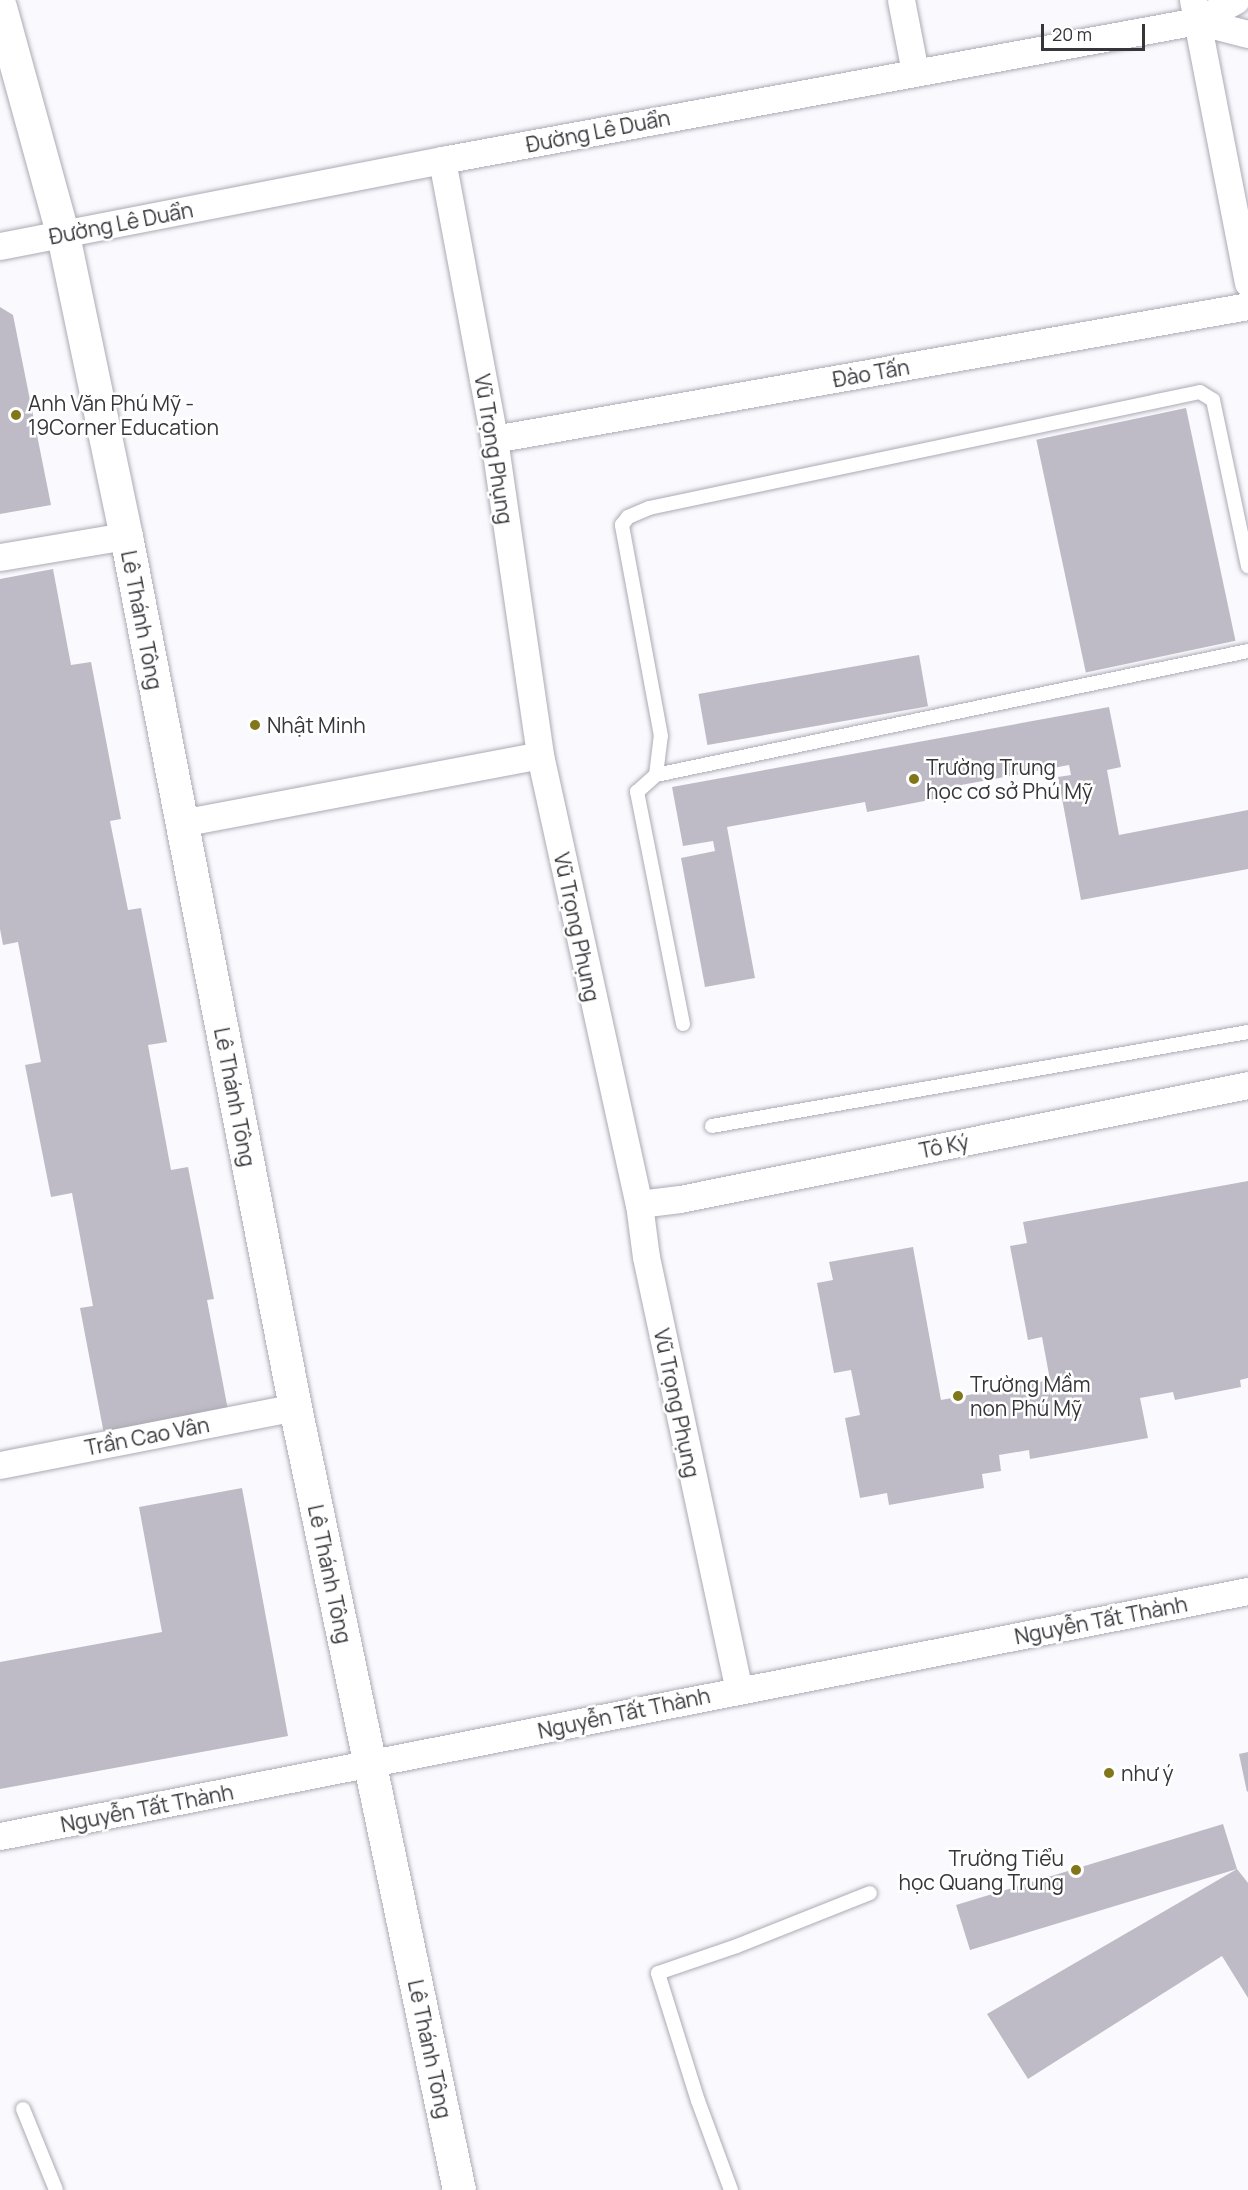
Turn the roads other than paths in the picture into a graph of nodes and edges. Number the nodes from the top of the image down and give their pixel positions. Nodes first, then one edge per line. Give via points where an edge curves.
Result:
1 (901, 0) edge
2 (1236, 0) edge
3 (0, 7) edge
4 (1195, 10) edge
5 (1248, 34) edge
6 (915, 72) junction
7 (442, 160) junction
8 (63, 235) junction
9 (0, 246) edge
10 (1248, 283) edge
11 (1248, 306) edge
12 (494, 439) junction
13 (126, 536) junction
14 (0, 557) edge
15 (1248, 566) edge
16 (1248, 651) edge
17 (540, 755) junction
18 (656, 775) junction
19 (181, 823) junction
20 (683, 1024) dead end
21 (1248, 1032) edge
22 (1248, 1085) edge
23 (712, 1126) dead end
24 (639, 1204) junction
25 (295, 1407) junction
26 (0, 1465) edge
27 (1248, 1591) edge
28 (739, 1690) junction
29 (371, 1765) junction
30 (0, 1836) edge
31 (870, 1893) dead end
32 (23, 2109) dead end
33 (56, 2190) edge
34 (459, 2190) edge
35 (731, 2190) edge

1 - 6 street
2 - 4 street, Đường Lê Duẩn
3 - 8 street, Lê Thánh Tông
4 - 5 street, Đường Lê Duẩn
4 - 6 street, Đường Lê Duẩn
4 - 10 street
6 - 7 street, Đường Lê Duẩn
7 - 8 street, Đường Lê Duẩn
7 - 12 street, Vũ Trọng Phụng
8 - 9 street, Đường Lê Duẩn
8 - 13 street, Lê Thánh Tông
11 - 12 street, Đào Tấn
12 - 17 street, Vũ Trọng Phụng
13 - 14 street
13 - 19 street, Lê Thánh Tông
15 - 18 lane via 1213,400 1200,392 649,508 628,517 622,525 661,736
16 - 18 lane
17 - 19 street
17 - 24 street, Vũ Trọng Phụng
18 - 20 lane via 637,792
19 - 25 street, Lê Thánh Tông
21 - 23 lane
22 - 24 street, Tô Ký via 692,1197
24 - 28 street, Vũ Trọng Phụng via 646,1257
25 - 26 street, Trần Cao Vân
25 - 29 street, Lê Thánh Tông
27 - 28 street, Nguyễn Tất Thành
28 - 29 street, Nguyễn Tất Thành
29 - 30 street, Nguyễn Tất Thành
29 - 34 street, Lê Thánh Tông
31 - 35 lane via 658,1973
32 - 33 lane

